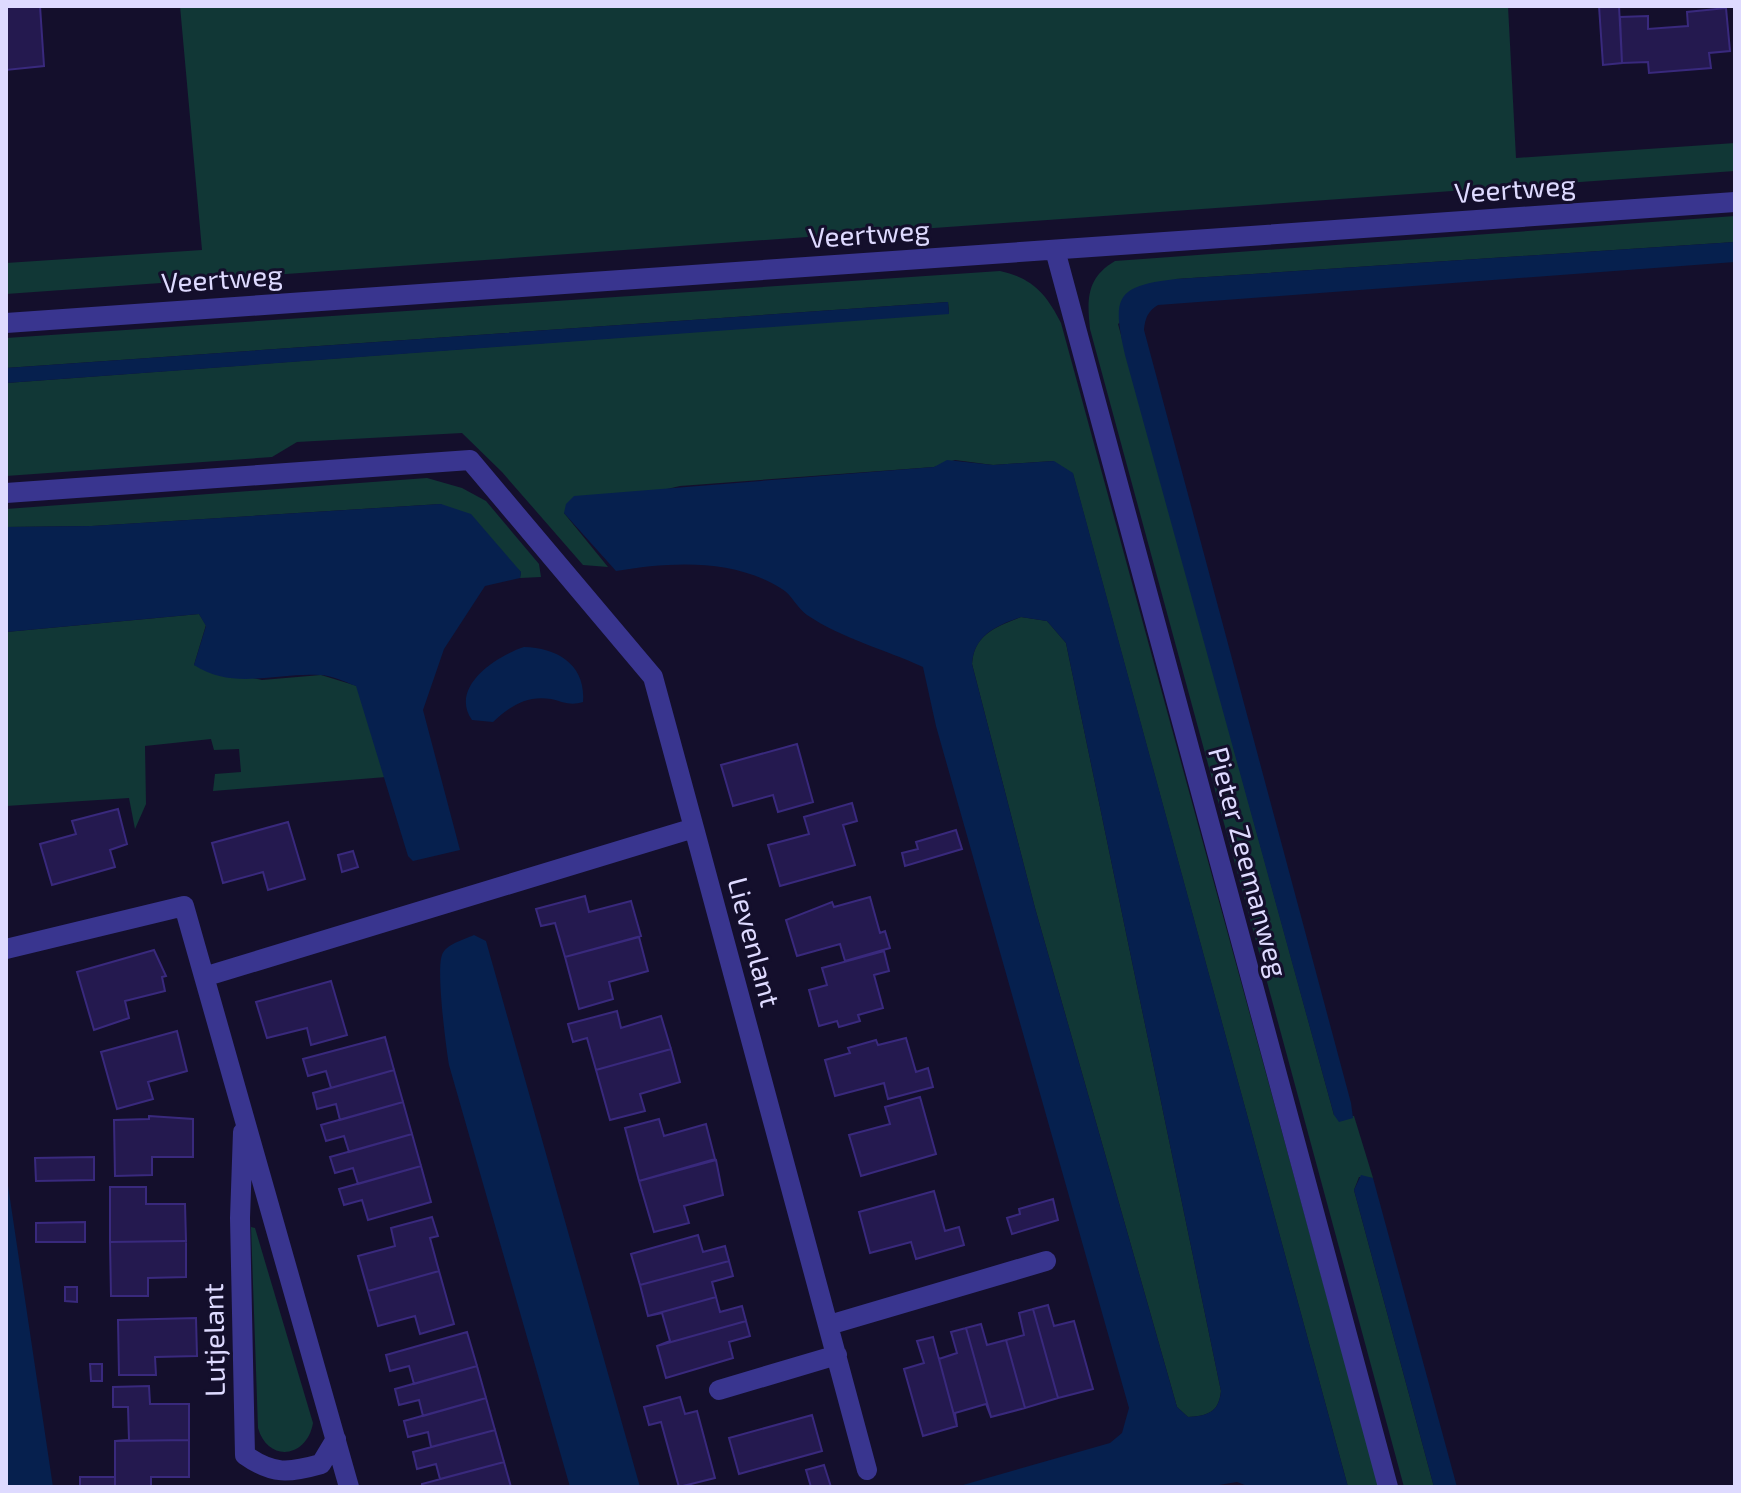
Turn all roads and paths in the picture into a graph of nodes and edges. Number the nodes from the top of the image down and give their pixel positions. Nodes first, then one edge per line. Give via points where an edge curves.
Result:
1 (1735, 202) edge
2 (1055, 250) junction
3 (6, 323) edge
4 (6, 493) edge
5 (694, 828) junction
6 (6, 949) edge
7 (207, 976) junction
8 (244, 1112) junction
9 (1046, 1261) dead end
10 (829, 1325) junction
11 (837, 1355) junction
12 (719, 1390) dead end
13 (336, 1439) junction
14 (867, 1470) dead end
15 (349, 1487) edge
16 (1388, 1487) edge

1 - 2 street, Veertweg
2 - 3 street, Veertweg
2 - 16 street, Pieter Zeemanweg
4 - 5 street, Lievenlant via 470,460 653,677
5 - 7 street
5 - 10 street, Lievenlant
6 - 7 street, Lutjelant via 184,906
7 - 8 street, Lutjelant
8 - 13 street, Lutjelant
8 - 13 street, Lutjelant via 240,1218 245,1455 265,1470 296,1471 321,1464
9 - 10 street
10 - 11 street, Lievenlant
11 - 12 street
11 - 14 street, Lievenlant
13 - 15 street, Lutjelant

